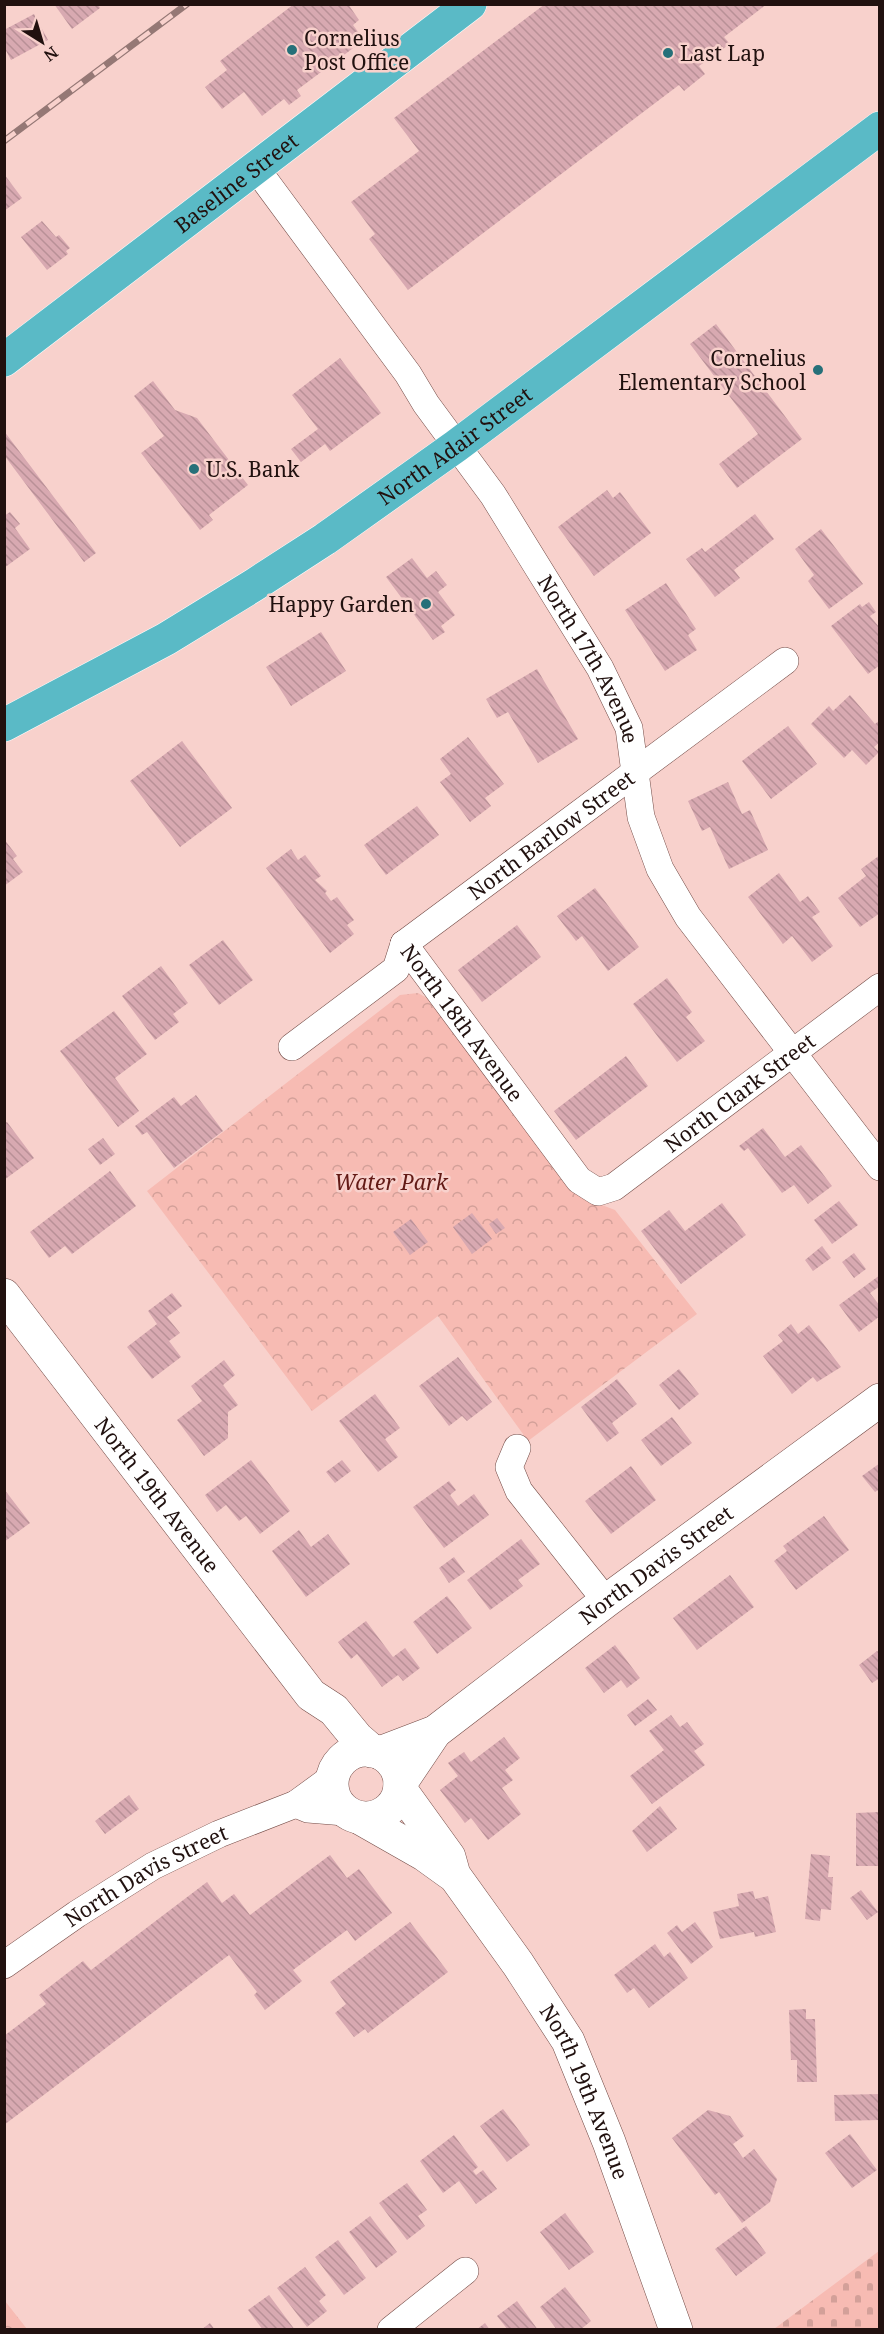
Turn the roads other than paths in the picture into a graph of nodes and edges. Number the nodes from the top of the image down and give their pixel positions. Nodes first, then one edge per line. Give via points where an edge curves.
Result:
1 (470, 4) edge
2 (879, 128) edge
3 (255, 167) junction
4 (4, 360) edge
5 (456, 446) junction
6 (786, 662) dead end
7 (4, 725) edge
8 (636, 771) junction
9 (404, 944) junction
10 (879, 987) edge
11 (292, 1047) dead end
12 (792, 1053) junction
13 (879, 1167) edge
14 (598, 1192) joint
15 (4, 1295) edge
16 (879, 1400) edge
17 (517, 1448) dead end
18 (606, 1601) junction
19 (311, 1695) junction
20 (435, 1732) junction
21 (376, 1752) junction
22 (333, 1774) junction
23 (400, 1786) junction
24 (296, 1804) junction
25 (352, 1815) junction
26 (454, 1875) junction
27 (4, 1965) edge
28 (465, 2271) dead end
29 (391, 2330) edge
30 (676, 2330) edge

1 - 3 highway, Baseline Street
2 - 5 highway, North Adair Street
3 - 4 highway, Baseline Street
3 - 5 street, North 17th Avenue via 408,374
5 - 7 highway, North Adair Street via 254,585 156,644
5 - 8 street, North 17th Avenue via 493,495 600,668 629,728
6 - 8 street, North Barlow Street
8 - 9 street, North Barlow Street
8 - 12 street, North 17th Avenue via 641,817 660,869 688,917
9 - 11 street, North 18th Avenue via 396,969
9 - 14 street, North 18th Avenue via 579,1180
10 - 12 street, North Clark Street
12 - 13 street, North 17th Avenue
12 - 14 street, North Clark Street via 614,1187
15 - 19 main road, North 19th Avenue
16 - 18 main road, North Davis Street
17 - 18 street via 509,1467 519,1491
18 - 20 main road, North Davis Street
19 - 21 main road, North 19th Avenue via 334,1710 357,1738
19 - 22 main road, North 19th Avenue via 326,1734
20 - 21 main road
20 - 23 main road
21 - 22 main road via 364,1750 349,1755
21 - 23 main road, North 19th Avenue via 394,1766
22 - 24 street, North Davis Street
22 - 25 main road, North 19th Avenue via 335,1800
23 - 25 main road via 394,1803 383,1814
23 - 26 main road, North 19th Avenue via 449,1857
24 - 25 street
24 - 27 street, North Davis Street via 219,1834 153,1866
25 - 26 main road, North 19th Avenue
26 - 30 main road, North 19th Avenue via 567,2041 609,2142
28 - 29 street

